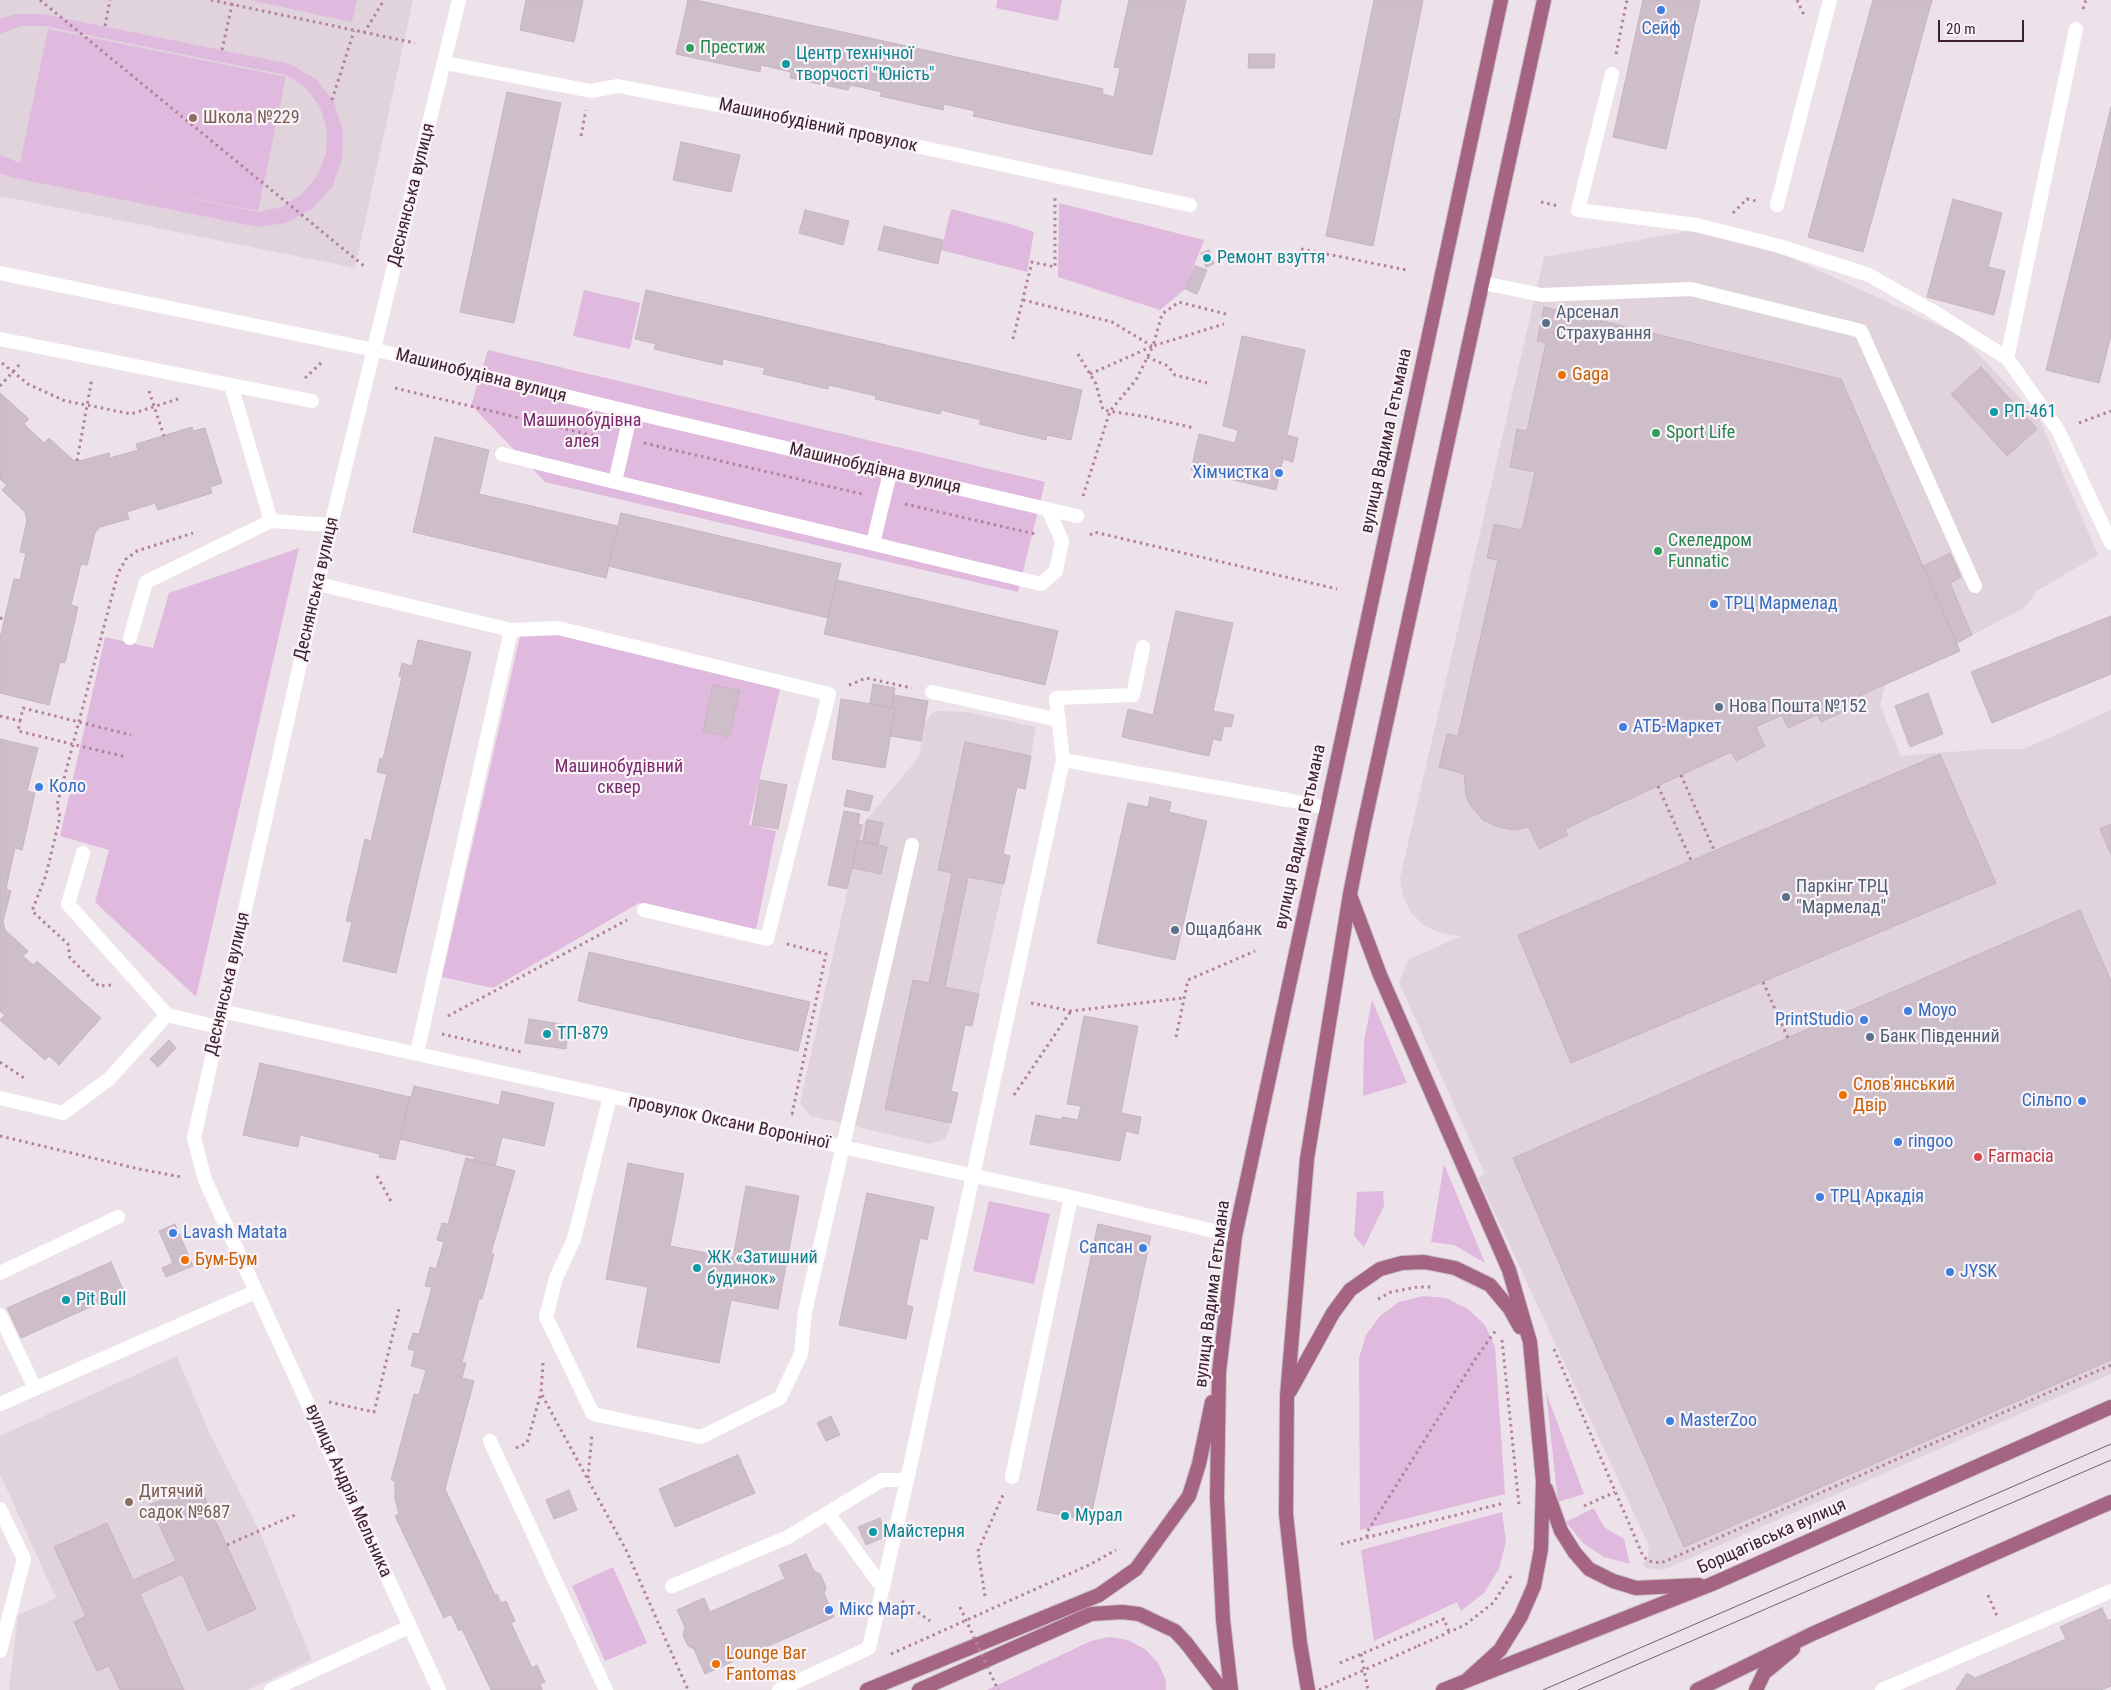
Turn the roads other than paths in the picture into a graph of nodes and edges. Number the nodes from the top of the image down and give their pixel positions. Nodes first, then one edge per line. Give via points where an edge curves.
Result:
1 (459, 0) edge
2 (1501, 0) edge
3 (1544, 0) edge
4 (1830, 0) edge
5 (2076, 29) dead end
6 (445, 62) junction
7 (1612, 74) road end
8 (1190, 205) dead end
9 (1777, 205) dead end
10 (0, 273) edge
11 (1482, 283) junction
12 (0, 339) edge
13 (374, 351) junction
14 (2007, 358) junction
15 (231, 385) junction
16 (312, 401) dead end
17 (631, 412) junction
18 (502, 454) dead end
19 (890, 473) junction
20 (616, 482) junction
21 (1048, 509) junction
22 (1077, 516) road end
23 (271, 521) junction
24 (331, 525) junction
25 (873, 543) junction
26 (2111, 543) edge
27 (318, 584) junction
28 (1975, 586) dead end
29 (511, 630) junction
30 (130, 638) dead end
31 (1143, 647) dead end
32 (932, 692) road end
33 (1058, 720) junction
34 (1063, 760) junction
35 (1327, 808) junction
36 (912, 845) dead end
37 (83, 853) dead end
38 (1350, 894) junction
39 (644, 910) road end
40 (222, 1011) junction
41 (167, 1015) junction
42 (218, 1027) junction
43 (417, 1053) junction
44 (610, 1096) junction
45 (0, 1098) edge
46 (844, 1148) junction
47 (974, 1176) junction
48 (205, 1180) joint
49 (1071, 1197) junction
50 (118, 1217) dead end
51 (1236, 1236) junction
52 (0, 1273) edge
53 (255, 1292) junction
54 (0, 1315) edge
55 (1530, 1342) junction
56 (1219, 1372) junction
57 (35, 1388) junction
58 (1287, 1396) junction
59 (0, 1404) edge
60 (2111, 1407) edge
61 (490, 1441) dead end
62 (1012, 1477) road end
63 (907, 1480) junction
64 (1543, 1481) junction
65 (2111, 1502) edge
66 (0, 1508) edge
67 (828, 1513) junction
68 (1712, 1584) junction
69 (672, 1586) dead end
70 (883, 1588) junction
71 (2111, 1591) edge
72 (409, 1627) junction
73 (1812, 1634) junction
74 (0, 1651) edge
75 (1467, 1680) junction
76 (271, 1690) edge
77 (439, 1690) edge
78 (606, 1690) edge
79 (779, 1690) edge
80 (867, 1690) edge
81 (920, 1690) edge
82 (1222, 1690) edge
83 (1231, 1690) edge
84 (1308, 1690) edge
85 (1443, 1690) edge
86 (1697, 1690) edge
87 (1756, 1690) edge
88 (1882, 1690) edge

1 - 6 street, Деснянська вулиця
2 - 35 main road, вулиця Вадима Гетьмана
3 - 11 main road
4 - 9 street
5 - 14 street
6 - 8 street, Машинобудівний провулок via 591,91 618,86 795,120
6 - 13 street, Деснянська вулиця
7 - 14 street via 1578,210 1697,225 1779,246 1869,275
10 - 13 street, Машинобудівна вулиця
11 - 28 street via 1542,295 1691,289 1861,331
11 - 38 main road
12 - 15 street
13 - 17 street, Машинобудівна вулиця
13 - 24 street, Деснянська вулиця
14 - 26 street via 2058,430
15 - 16 street
15 - 23 street
17 - 19 street, Машинобудівна вулиця
17 - 20 street
18 - 20 street
19 - 21 street, Машинобудівна вулиця
19 - 25 street
20 - 25 street
21 - 22 street, Машинобудівна вулиця
21 - 25 street via 1062,541 1056,571 1041,584
23 - 24 street
23 - 30 street via 146,582
24 - 27 street, Деснянська вулиця
27 - 29 street
27 - 40 street, Деснянська вулиця
29 - 39 street via 558,628 829,694 767,939
29 - 43 street
31 - 33 street via 1132,695 1056,698
32 - 33 street
33 - 34 street
34 - 35 street
34 - 47 street
35 - 51 main road, вулиця Вадима Гетьмана
36 - 46 street
37 - 41 street via 68,904
38 - 55 main road via 1380,975 1509,1270
38 - 58 main road via 1307,1158
40 - 42 street, Деснянська вулиця
40 - 43 street, провулок Оксани Вороніної
41 - 42 street
41 - 45 street via 109,1079 63,1113
42 - 48 street, Деснянська вулиця via 194,1138
43 - 44 street, провулок Оксани Вороніної
44 - 46 street, провулок Оксани Вороніної
44 - 46 street via 574,1239 556,1278 546,1317 593,1414 701,1437 780,1398 801,1354 805,1312
46 - 47 street, провулок Оксани Вороніної
47 - 49 street, провулок Оксани Вороніної
47 - 63 street
48 - 53 street, вулиця Андрія Мельника
49 - 51 street, провулок Оксани Вороніної
49 - 62 street
50 - 52 street
51 - 56 main road, вулиця Вадима Гетьмана
53 - 57 street
53 - 72 street, вулиця Андрія Мельника
54 - 57 street
55 - 58 main road via 1510,1309 1490,1285 1456,1268 1424,1262 1402,1263 1380,1269 1350,1290 1333,1313
55 - 64 main road
56 - 80 main road via 1189,1496 1136,1569 1099,1595
56 - 83 main road, вулиця Вадима Гетьмана via 1217,1498 1223,1620
57 - 59 street
58 - 84 main road via 1286,1514
60 - 68 main road, Борщагівська вулиця
61 - 78 street
63 - 67 street via 882,1480
63 - 70 street
64 - 68 main road via 1561,1530 1589,1569 1636,1588
64 - 75 main road via 1541,1549 1534,1586 1522,1616 1500,1650
65 - 73 main road
66 - 74 street via 24,1559
67 - 69 street via 788,1537
67 - 70 street
68 - 75 main road, Борщагівська вулиця
70 - 79 street via 869,1648
71 - 88 street
72 - 76 street
72 - 77 street, вулиця Андрія Мельника
73 - 86 main road
73 - 87 main road via 1764,1673
75 - 85 main road, Борщагівська вулиця
81 - 82 main road via 1091,1614 1122,1612 1139,1614 1175,1631

